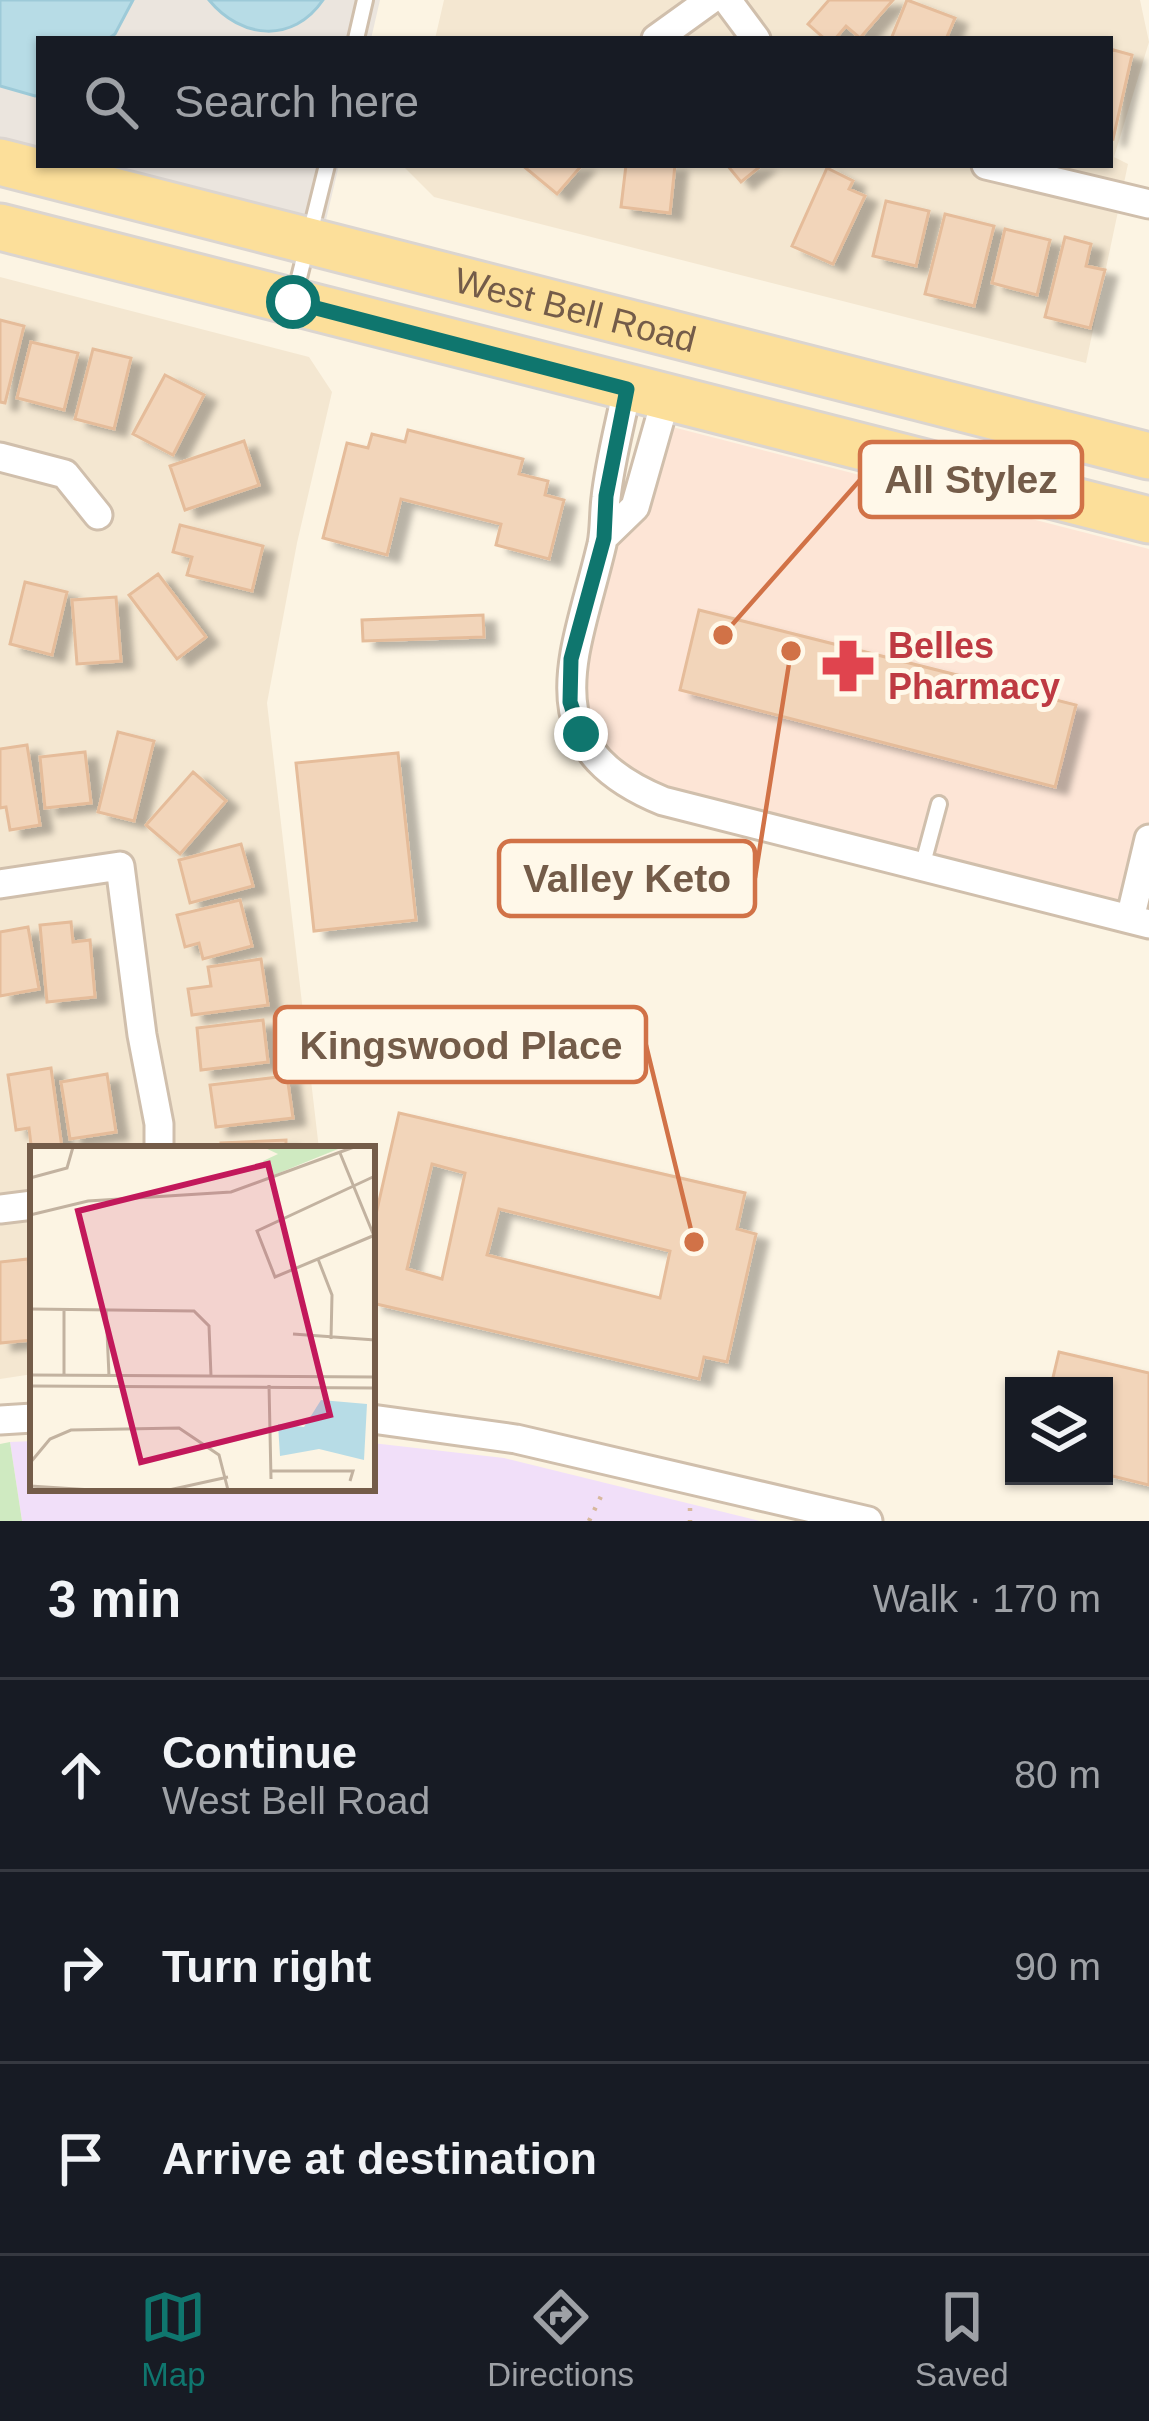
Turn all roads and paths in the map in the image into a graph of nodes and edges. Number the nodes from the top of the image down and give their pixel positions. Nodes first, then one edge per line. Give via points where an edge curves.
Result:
1 (365, 0) edge
2 (710, 0) edge
3 (727, 0) edge
4 (357, 36) edge
5 (660, 36) edge
6 (754, 36) edge
7 (0, 162) edge
8 (326, 168) edge
9 (999, 168) edge
10 (1149, 203) edge
11 (0, 227) edge
12 (309, 240) junction
13 (293, 302) junction
14 (646, 393) junction
15 (1149, 456) edge
16 (0, 458) edge
17 (98, 515) dead end
18 (1149, 520) edge
19 (604, 538) junction
20 (939, 804) dead end
21 (1149, 839) edge
22 (922, 866) junction
23 (0, 884) edge
24 (1139, 922) edge
25 (159, 1146) edge
26 (30, 1204) edge
27 (0, 1209) edge
28 (30, 1418) edge
29 (375, 1419) edge
30 (0, 1420) edge
31 (868, 1521) edge

1 - 4 lane
2 - 5 street
3 - 6 street
7 - 12 main road, West Bell Road
8 - 12 lane
9 - 10 street
11 - 13 main road, West Bell Road
12 - 13 lane
12 - 15 main road, West Bell Road
13 - 14 main road, West Bell Road
14 - 18 main road, West Bell Road
14 - 19 street via 606,496
14 - 19 street via 635,507
16 - 17 street via 65,474
19 - 22 street via 569,682 581,734 602,764 662,801
20 - 22 lane
21 - 24 street
22 - 24 street
23 - 25 street via 120,866
26 - 27 street
28 - 30 street
29 - 31 street via 555,1447

